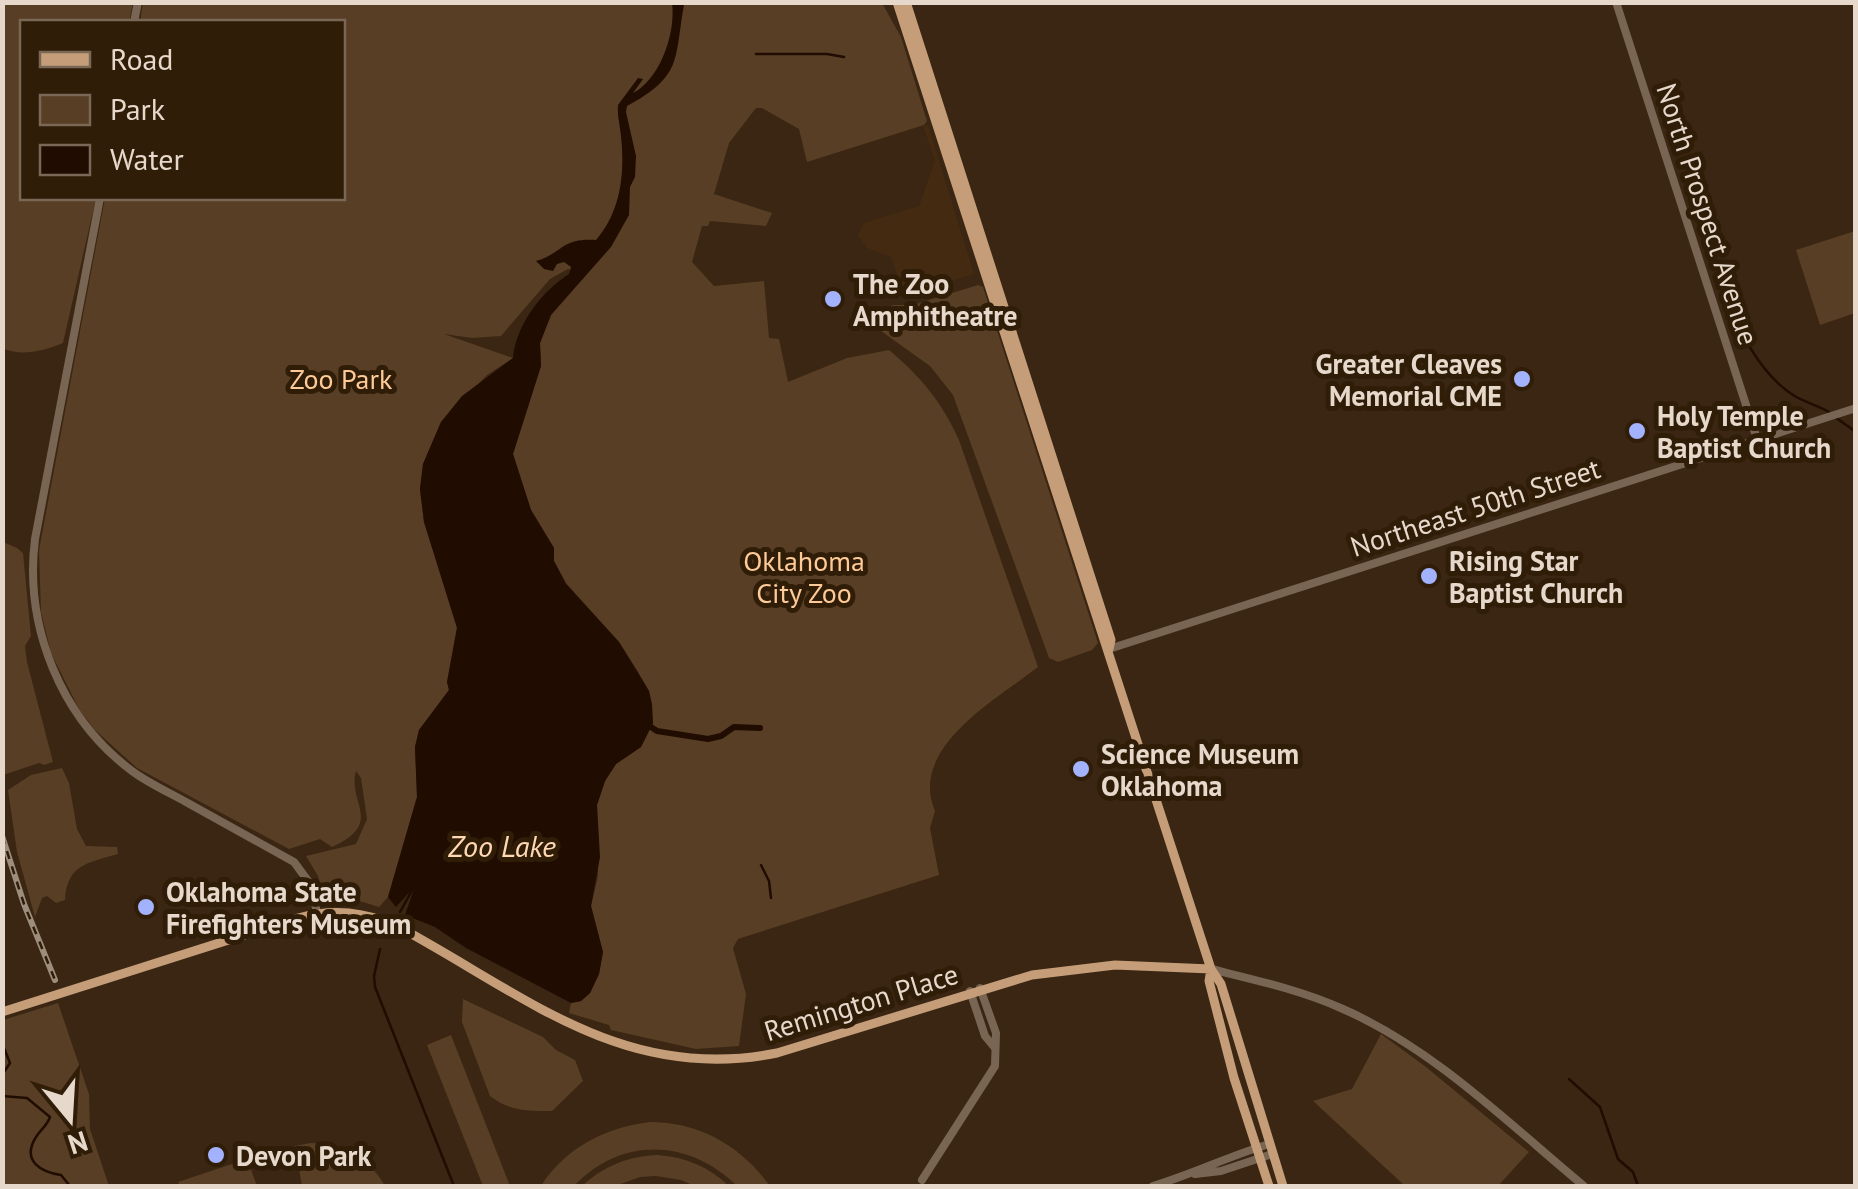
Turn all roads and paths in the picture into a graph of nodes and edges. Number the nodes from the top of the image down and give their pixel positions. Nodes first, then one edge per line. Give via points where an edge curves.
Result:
1 (898, 2) edge
2 (906, 2) edge
3 (1616, 2) edge
4 (100, 200) edge
5 (1856, 408) edge
6 (1758, 440) junction
7 (1109, 650) junction
8 (317, 914) junction
9 (1210, 969) junction
10 (975, 990) junction
11 (2, 1012) edge
12 (1270, 1149) junction
13 (1258, 1153) junction
14 (922, 1180) dead end
15 (1153, 1186) edge
16 (1268, 1186) edge
17 (1283, 1186) edge
18 (1584, 1186) edge

1 - 7 main road
2 - 7 main road
3 - 6 street, North Prospect Avenue
4 - 8 street via 35,539 33,594 42,640 66,696 102,745 135,774 294,862 311,885
5 - 6 street, Northeast 50th Street
6 - 7 street, Northeast 50th Street
7 - 9 main road
8 - 10 main road, Remington Place via 385,921 588,1033 681,1059 777,1054
8 - 11 main road
9 - 10 main road, Remington Place via 1069,968
9 - 12 main road via 1221,984
9 - 13 main road
9 - 18 street via 1322,1000 1379,1027
10 - 14 street via 985,1036 995,1048 993,1072
12 - 13 street
12 - 17 main road
13 - 15 street via 1221,1171
13 - 16 main road

